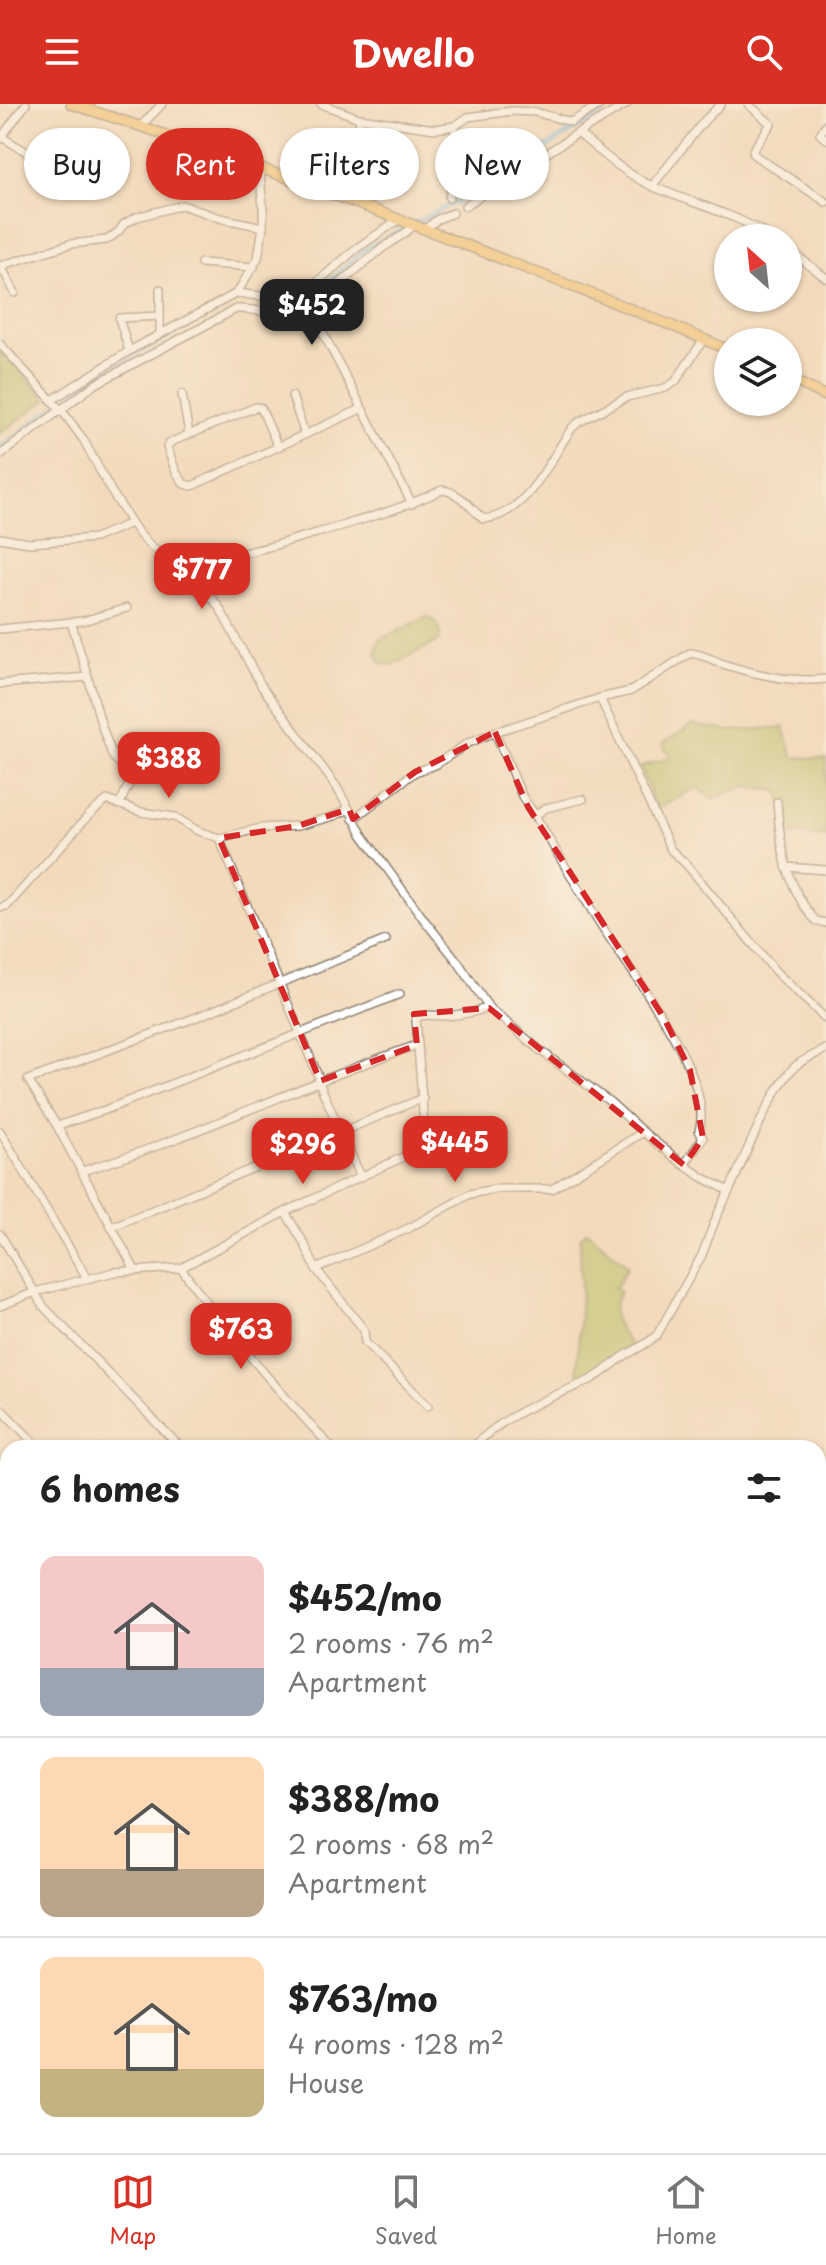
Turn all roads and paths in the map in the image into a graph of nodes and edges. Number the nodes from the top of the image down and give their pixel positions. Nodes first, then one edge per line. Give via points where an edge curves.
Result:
1 (26, 104) edge
2 (71, 104) edge
3 (162, 104) edge
4 (321, 104) edge
5 (601, 104) edge
6 (627, 104) edge
7 (721, 104) edge
8 (748, 104) edge
9 (534, 108) edge
10 (359, 118) junction
11 (826, 124) edge
12 (141, 126) junction
13 (455, 126) joint
14 (147, 128) edge
15 (578, 133) junction
16 (1, 137) edge
17 (826, 139) edge
18 (24, 151) edge
19 (264, 169) edge
20 (652, 186) junction
21 (262, 200) edge
22 (826, 202) edge
23 (357, 204) junction
24 (465, 206) dead end
25 (453, 213) dead end
26 (400, 220) junction
27 (749, 224) edge
28 (263, 227) junction
29 (420, 227) junction
30 (802, 260) edge
31 (201, 263) dead end
32 (1, 266) edge
33 (254, 267) junction
34 (826, 278) edge
35 (160, 289) dead end
36 (15, 293) dead end
37 (237, 293) junction
38 (306, 313) junction
39 (160, 316) junction
40 (160, 333) junction
41 (704, 339) junction
42 (0, 344) edge
43 (714, 344) edge
44 (129, 351) junction
45 (802, 385) edge
46 (182, 394) dead end
47 (292, 396) dead end
48 (826, 396) edge
49 (52, 400) junction
50 (60, 409) junction
51 (361, 409) junction
52 (189, 434) junction
53 (305, 435) junction
54 (278, 447) junction
55 (0, 455) edge
56 (412, 504) junction
57 (131, 523) junction
58 (0, 538) edge
59 (186, 576) junction
60 (127, 608) dead end
61 (71, 622) junction
62 (0, 629) edge
63 (88, 677) junction
64 (826, 679) edge
65 (0, 684) edge
66 (600, 698) junction
67 (495, 732) junction
68 (583, 799) dead end
69 (777, 802) dead end
70 (119, 805) junction
71 (349, 809) junction
72 (535, 815) junction
73 (353, 819) junction
74 (219, 838) junction
75 (786, 867) junction
76 (826, 870) edge
77 (0, 908) edge
78 (826, 923) edge
79 (386, 940) dead end
80 (280, 983) junction
81 (400, 994) dead end
82 (489, 1008) junction
83 (826, 1019) edge
84 (301, 1033) junction
85 (417, 1045) junction
86 (826, 1049) edge
87 (320, 1081) junction
88 (423, 1098) junction
89 (57, 1126) junction
90 (0, 1131) edge
91 (340, 1132) junction
92 (643, 1132) junction
93 (684, 1165) junction
94 (82, 1171) junction
95 (361, 1177) junction
96 (729, 1191) junction
97 (285, 1212) junction
98 (111, 1227) junction
99 (0, 1234) edge
100 (181, 1268) junction
101 (316, 1269) junction
102 (135, 1270) junction
103 (87, 1278) junction
104 (35, 1292) junction
105 (0, 1306) edge
106 (428, 1406) dead end
107 (0, 1408) edge
108 (31, 1440) edge
109 (173, 1440) edge
110 (324, 1440) edge
111 (482, 1440) edge

1 - 16 street
2 - 12 main road
3 - 12 street
4 - 10 street
5 - 9 street via 571,122
6 - 15 street
7 - 20 street
8 - 22 street via 771,124 754,155
9 - 13 street via 468,117
10 - 13 street via 435,129
10 - 23 street via 363,165
11 - 17 street via 820,134
12 - 14 main road
15 - 20 street via 621,169
15 - 24 street
16 - 18 street
19 - 23 main road
20 - 27 street
21 - 28 street
23 - 26 main road
25 - 29 street
26 - 29 main road
26 - 37 street via 302,295 282,299
28 - 32 street via 182,205 137,217 107,240 70,244
28 - 33 street
29 - 38 street via 385,246
29 - 41 main road
30 - 34 street
31 - 33 street
32 - 36 street
33 - 37 street
35 - 39 street
37 - 40 street
38 - 50 street via 236,309 111,375
38 - 51 street via 324,335
39 - 40 street
39 - 44 street via 119,318
40 - 44 street
41 - 43 main road
41 - 56 street via 675,382 627,397 579,422 539,481 504,513 483,519 447,490
42 - 49 street
44 - 49 street
45 - 48 main road
46 - 52 street
47 - 53 street
49 - 50 street
50 - 55 street
50 - 57 street
51 - 53 street
51 - 56 street
52 - 54 street via 259,407
52 - 54 street via 167,447 188,486
53 - 54 street
56 - 59 street via 243,553
57 - 58 street via 95,538 29,543
57 - 59 street
59 - 71 street via 219,607 262,687
60 - 61 street
61 - 62 street
61 - 63 street
63 - 65 street
63 - 70 street via 113,757 133,776
64 - 66 street via 786,679 690,653 631,691
66 - 67 street
66 - 83 street via 671,850 776,972
67 - 72 street
67 - 73 street via 415,772
68 - 72 street
69 - 75 street
70 - 74 street via 175,817
70 - 77 street via 107,800 96,808
71 - 73 street
71 - 74 street via 298,826
72 - 93 street via 664,1018 690,1070 703,1138
73 - 82 street
74 - 80 street
75 - 76 street
75 - 78 street via 803,905 816,921
79 - 80 street
80 - 84 street
80 - 89 street via 29,1079
81 - 84 street
82 - 85 street via 418,1015
82 - 92 street
84 - 87 street
84 - 89 street
85 - 87 street
85 - 88 street
86 - 96 street via 785,1078
87 - 91 street
87 - 94 street
88 - 91 street
88 - 95 street via 423,1145
89 - 94 street
90 - 103 street
91 - 95 street
91 - 98 street
92 - 93 street
92 - 101 street via 552,1189 470,1194
93 - 96 street
94 - 98 street
95 - 97 street
96 - 111 street via 702,1255 657,1335 593,1379 511,1417
97 - 100 street
97 - 101 street
98 - 102 street
99 - 104 street
100 - 102 street
100 - 110 street via 229,1332
101 - 106 street via 364,1330 365,1342
102 - 103 street
103 - 104 street
104 - 105 street
104 - 109 street
107 - 108 street

